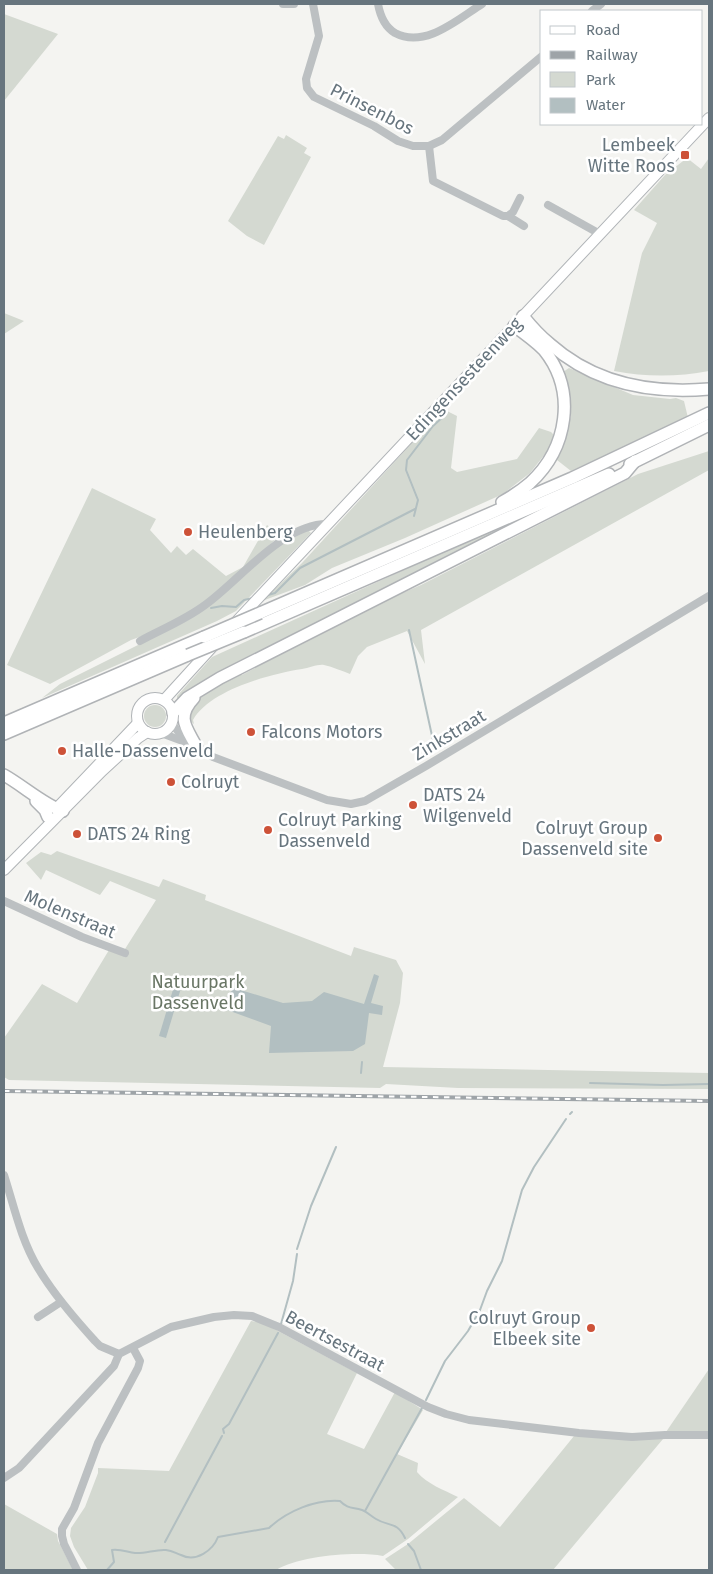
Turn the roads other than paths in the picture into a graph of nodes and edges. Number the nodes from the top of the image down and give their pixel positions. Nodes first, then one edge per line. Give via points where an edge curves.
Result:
1 (283, 4) edge
2 (294, 4) edge
3 (313, 4) edge
4 (378, 4) edge
5 (482, 4) edge
6 (540, 58) edge
7 (702, 125) edge
8 (429, 146) junction
9 (520, 198) dead end
10 (548, 205) dead end
11 (508, 216) junction
12 (524, 226) dead end
13 (600, 234) junction
14 (523, 316) junction
15 (514, 326) junction
16 (709, 389) edge
17 (709, 413) edge
18 (709, 425) edge
19 (635, 461) junction
20 (479, 519) junction
21 (328, 524) junction
22 (709, 596) edge
23 (140, 641) dead end
24 (202, 690) junction
25 (164, 700) junction
26 (172, 718) junction
27 (4, 723) edge
28 (138, 723) junction
29 (147, 732) junction
30 (4, 734) edge
31 (161, 734) junction
32 (188, 744) junction
33 (198, 750) junction
34 (4, 775) edge
35 (56, 812) junction
36 (4, 866) edge
37 (4, 870) edge
38 (4, 901) edge
39 (124, 953) dead end
40 (4, 1175) edge
41 (61, 1302) junction
42 (38, 1316) dead end
43 (133, 1348) junction
44 (119, 1354) junction
45 (709, 1435) edge
46 (4, 1478) edge
47 (77, 1570) edge

1 - 2 street
3 - 8 street, Prinsenbos via 319,36 306,79 307,88 314,96 398,141
4 - 5 street via 384,22 392,31 413,38 445,28
6 - 8 street, Prinsenbos via 442,140
7 - 13 main road, Edingensesteenweg
8 - 11 street via 433,181
9 - 11 street
10 - 13 street
11 - 12 street
13 - 14 main road, Edingensesteenweg
14 - 15 main road, Edingensesteenweg
14 - 16 highway via 567,358 608,379 647,389
15 - 20 highway via 543,349 558,374 564,401 562,433 545,466 530,483
15 - 21 main road, Edingensesteenweg
17 - 20 highway
18 - 19 highway
19 - 24 highway via 625,473
19 - 30 highway, bridge
20 - 27 highway, bridge
21 - 23 street via 305,527 275,545 193,614
21 - 25 main road, Edingensesteenweg
22 - 33 street, Zinkstraat via 365,801 351,804 327,800
24 - 26 highway via 187,698
24 - 33 highway via 185,710 184,718
25 - 26 main road
25 - 28 main road via 153,698 143,703 137,712
26 - 31 main road
26 - 32 street, Zinkstraat
28 - 29 main road
28 - 35 main road
29 - 31 main road
29 - 35 main road
31 - 32 street, Zinkstraat
32 - 33 street, Zinkstraat
34 - 35 highway via 20,784 45,810
35 - 36 main road
35 - 37 main road
38 - 39 street, Molenstraat
40 - 41 street via 27,1246 37,1268
41 - 42 street
41 - 44 street via 100,1346
43 - 44 street, Beertsestraat
43 - 45 street, Beertsestraat via 171,1327 214,1317 252,1316 279,1327 403,1394 446,1414 469,1420 611,1436
43 - 47 street via 140,1361 138,1368 98,1443 74,1508 62,1529 64,1544
44 - 46 street via 108,1373 19,1468

